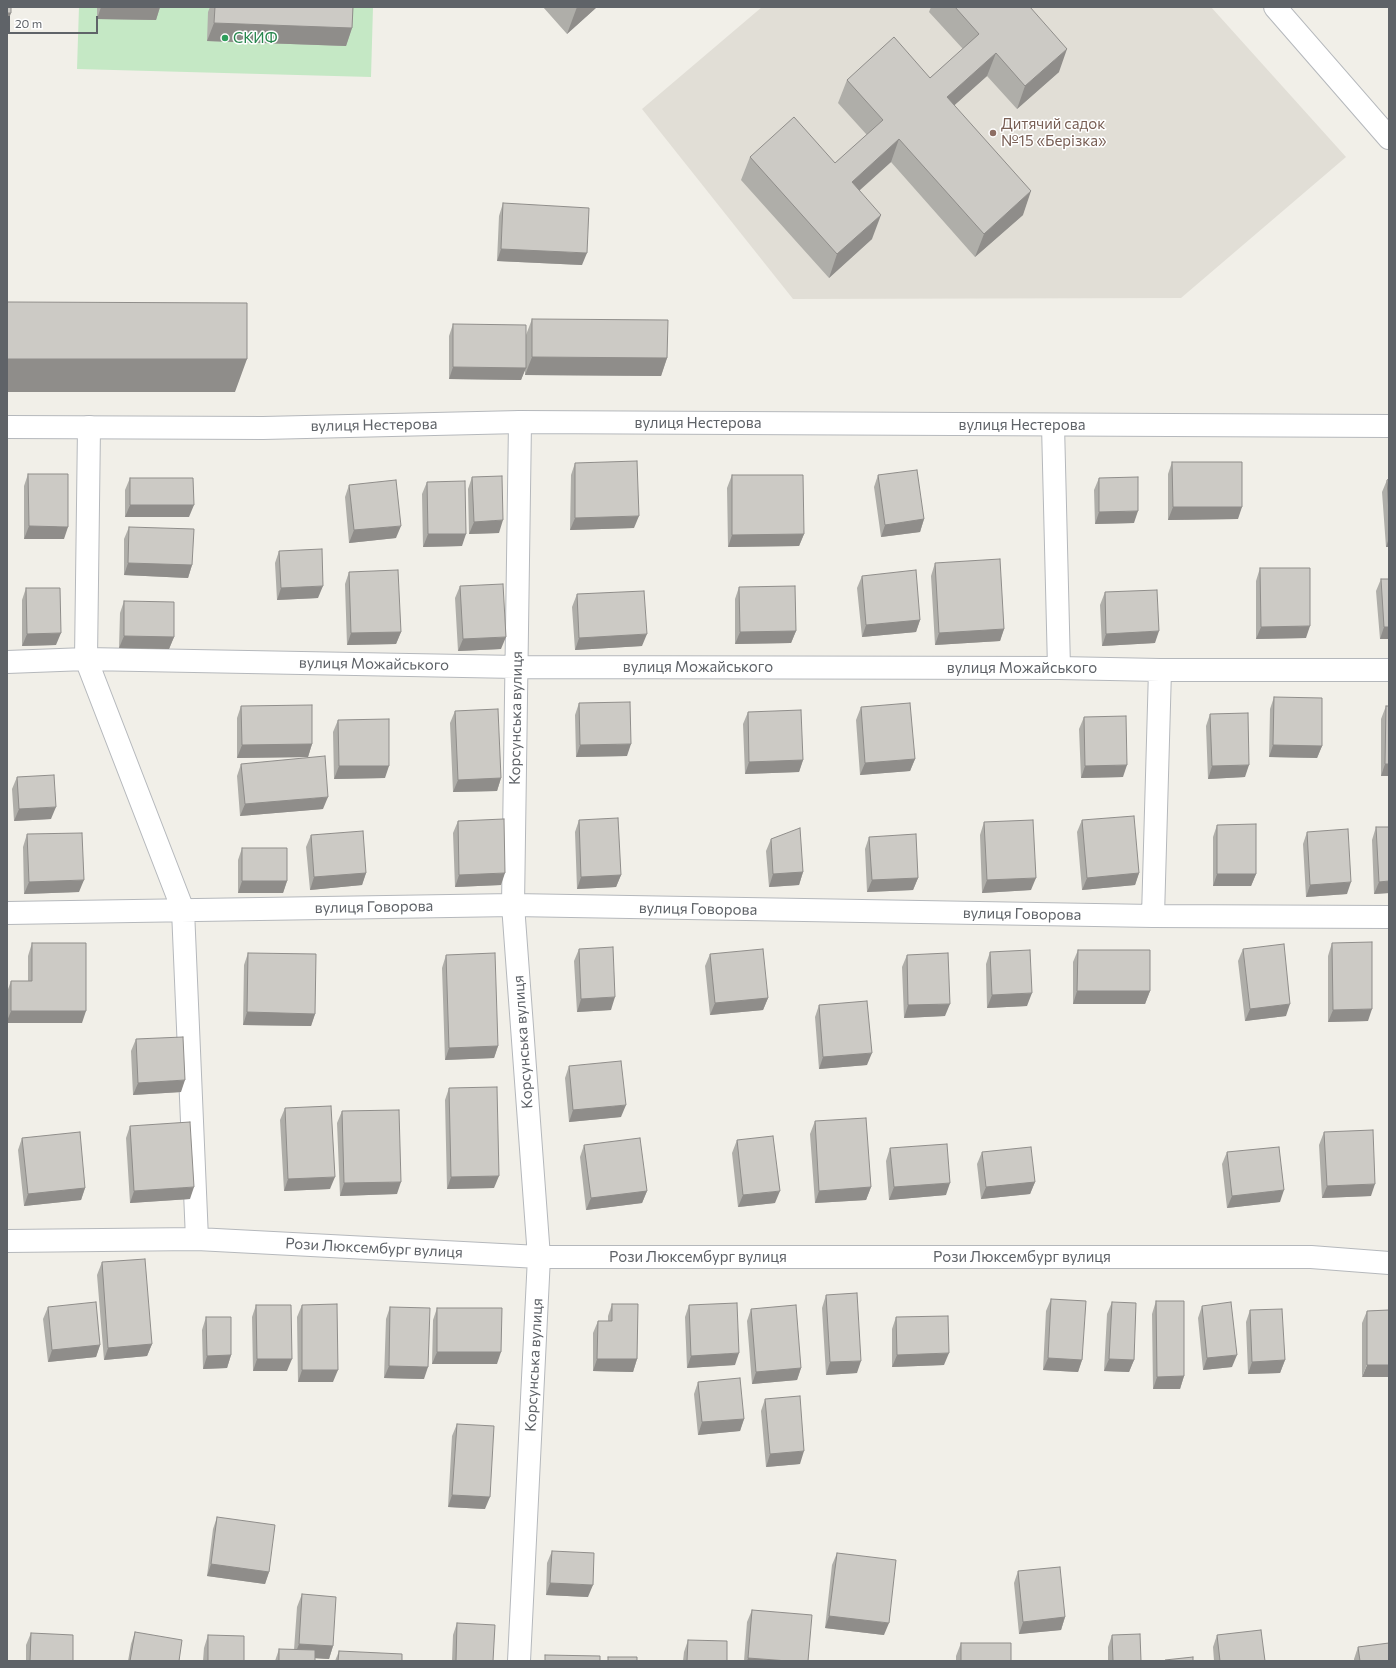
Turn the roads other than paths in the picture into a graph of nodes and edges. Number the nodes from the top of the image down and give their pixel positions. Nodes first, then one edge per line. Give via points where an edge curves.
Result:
1 (1275, 7) edge
2 (1385, 126) edge
3 (520, 422) junction
4 (1052, 425) junction
5 (1389, 426) edge
6 (7, 427) edge
7 (89, 427) junction
8 (86, 659) junction
9 (7, 662) edge
10 (517, 667) junction
11 (1059, 668) junction
12 (1160, 670) junction
13 (1389, 670) edge
14 (513, 906) junction
15 (183, 910) junction
16 (7, 914) edge
17 (1153, 916) junction
18 (1389, 917) edge
19 (196, 1238) junction
20 (7, 1241) edge
21 (539, 1257) junction
22 (1389, 1263) edge
23 (520, 1661) edge

1 - 2 street
3 - 4 street, вулиця Нестерова
3 - 7 street, вулиця Нестерова via 263,428
3 - 10 street, Корсунська вулиця
4 - 5 street, вулиця Нестерова
4 - 11 street
6 - 7 street, вулиця Нестерова
7 - 8 street
8 - 9 street, вулиця Можайського
8 - 10 street, вулиця Можайського
8 - 15 street
10 - 11 street, вулиця Можайського
10 - 14 street, Корсунська вулиця
11 - 12 street, вулиця Можайського
12 - 13 street, вулиця Можайського
12 - 17 street
14 - 15 street, вулиця Говорова
14 - 17 street, вулиця Говорова
14 - 21 street, Корсунська вулиця
15 - 16 street, вулиця Говорова
15 - 19 street
17 - 18 street, вулиця Говорова
19 - 20 street, Рози Люксембург вулиця
19 - 21 street, Рози Люксембург вулиця
21 - 22 street, Рози Люксембург вулиця via 1310,1257
21 - 23 street, Корсунська вулиця

